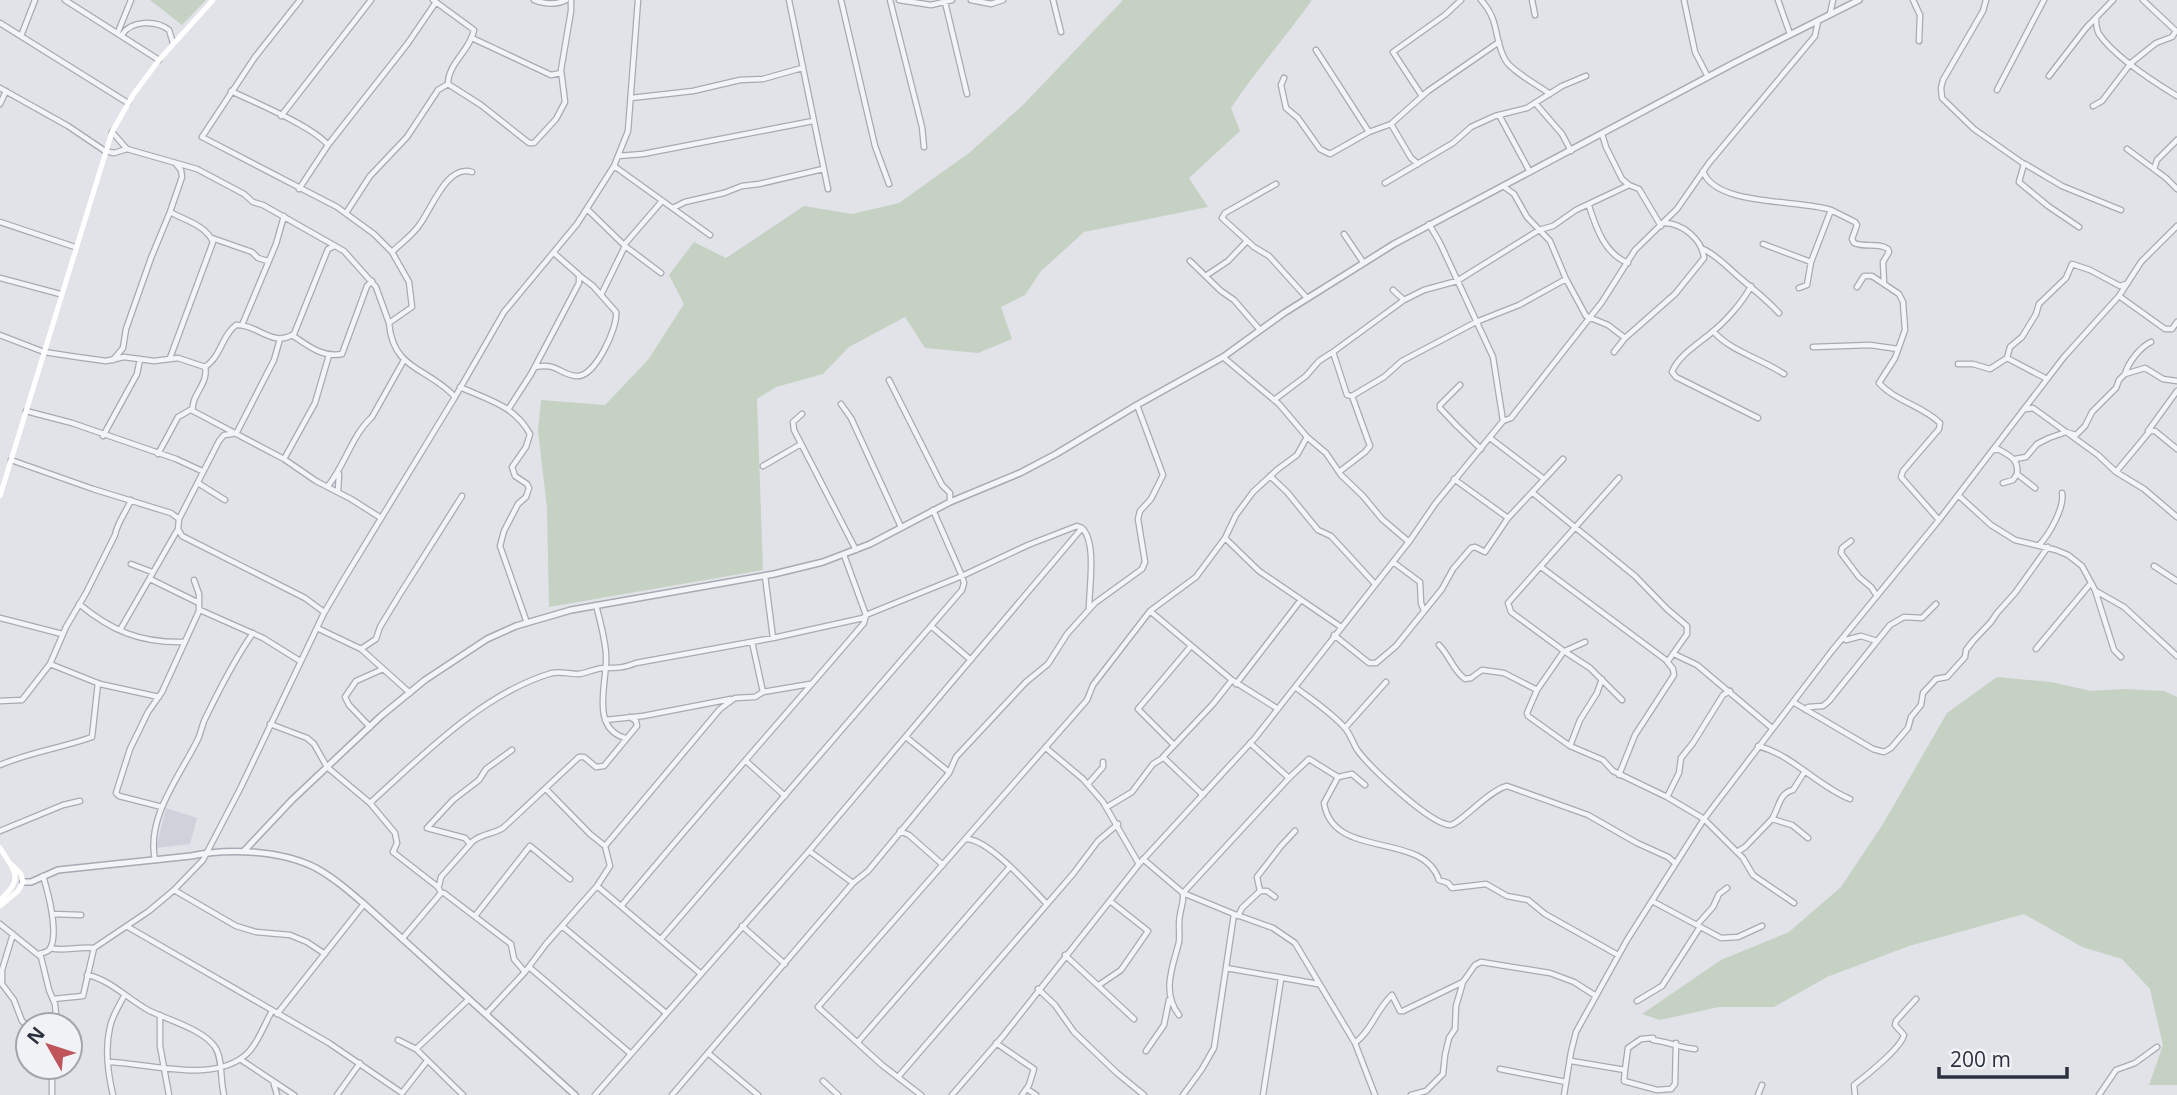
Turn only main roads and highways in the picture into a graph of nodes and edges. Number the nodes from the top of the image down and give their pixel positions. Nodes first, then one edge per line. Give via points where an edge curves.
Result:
1 (213, 0) edge
2 (2, 480) edge
3 (0, 496) edge
4 (0, 848) edge
5 (9, 862) junction
6 (0, 903) edge

1 - 2 main road via 159,60 112,132
2 - 3 main road
4 - 5 main road
5 - 6 main road via 16,885
5 - 6 main road via 23,883

